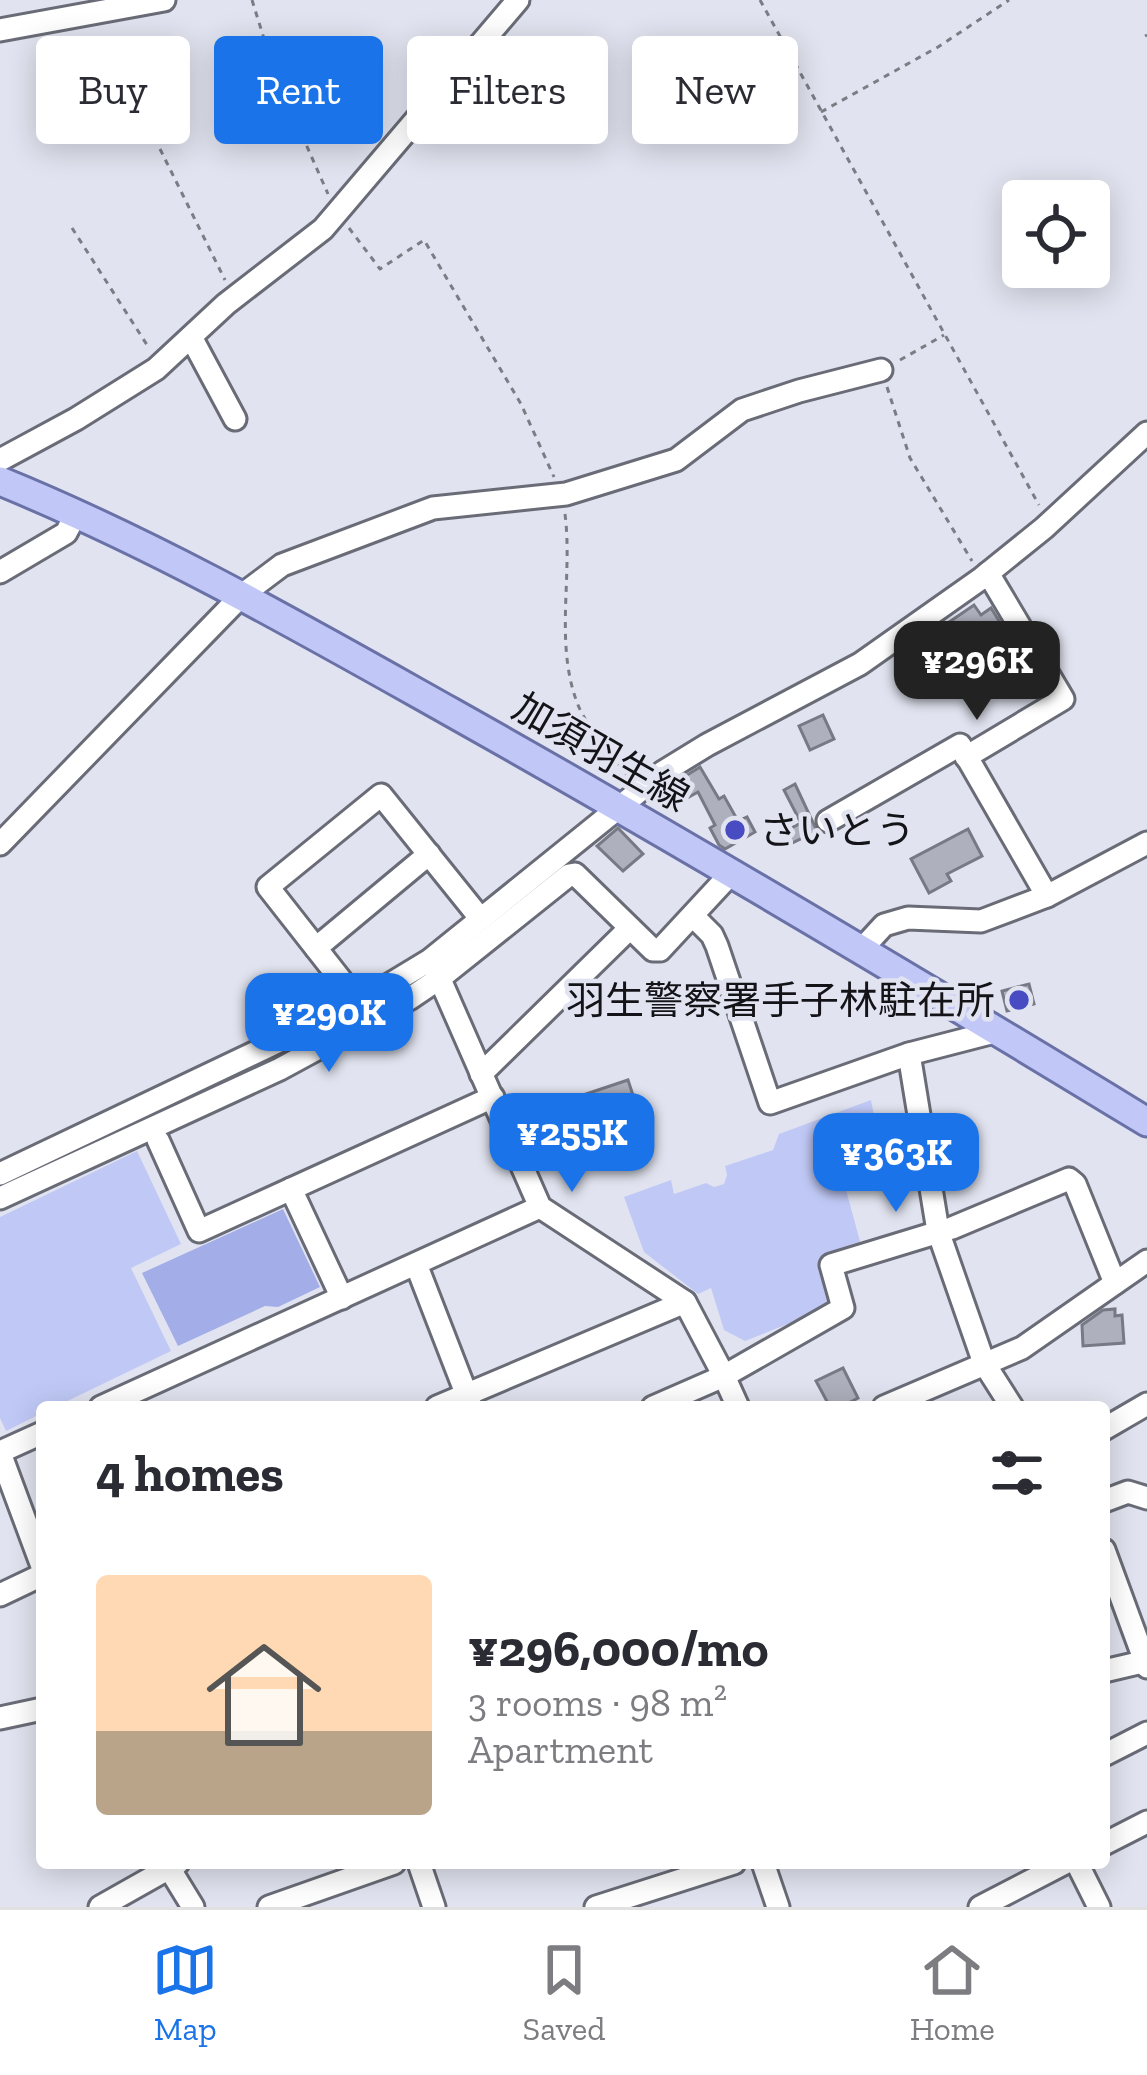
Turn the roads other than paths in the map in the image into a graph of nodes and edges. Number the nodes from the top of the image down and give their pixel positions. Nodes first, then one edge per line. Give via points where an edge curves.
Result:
1 (164, 0) edge
2 (509, 4) edge
3 (0, 30) edge
4 (191, 337) junction
5 (881, 370) road end
6 (235, 419) dead end
7 (1147, 433) edge
8 (0, 460) edge
9 (0, 481) edge
10 (77, 512) junction
11 (0, 572) edge
12 (985, 576) junction
13 (242, 595) junction
14 (966, 757) junction
15 (629, 799) junction
16 (828, 820) dead end
17 (4, 831) edge
18 (1147, 843) edge
19 (429, 854) junction
20 (729, 872) junction
21 (1047, 896) junction
22 (693, 916) junction
23 (480, 918) junction
24 (630, 928) junction
25 (316, 948) junction
26 (861, 950) junction
27 (435, 969) junction
28 (359, 1003) junction
29 (998, 1031) junction
30 (909, 1054) junction
31 (481, 1075) junction
32 (493, 1097) junction
33 (1147, 1122) edge
34 (158, 1140) dead end
35 (0, 1174) edge
36 (291, 1189) junction
37 (0, 1198) edge
38 (540, 1208) junction
39 (938, 1231) junction
40 (1147, 1261) edge
41 (416, 1264) junction
42 (1114, 1283) junction
43 (342, 1298) junction
44 (685, 1303) junction
45 (984, 1364) junction
46 (724, 1376) junction
47 (469, 1400) edge
48 (113, 1401) edge
49 (667, 1401) edge
50 (735, 1401) edge
51 (898, 1401) edge
52 (1008, 1401) edge
53 (1147, 1404) edge
54 (1110, 1426) edge
55 (36, 1436) edge
56 (0, 1453) edge
57 (1147, 1498) edge
58 (1110, 1499) edge
59 (36, 1550) edge
60 (1110, 1566) edge
61 (36, 1578) edge
62 (0, 1595) edge
63 (1146, 1663) edge
64 (1110, 1670) edge
65 (36, 1710) edge
66 (0, 1718) edge
67 (1147, 1732) edge
68 (1110, 1752) edge
69 (1147, 1822) edge
70 (1110, 1841) edge
71 (164, 1869) edge
72 (173, 1869) edge
73 (377, 1869) edge
74 (421, 1869) edge
75 (715, 1869) edge
76 (765, 1869) edge
77 (1056, 1869) edge
78 (1080, 1869) edge
79 (1006, 1901) edge
80 (100, 1907) edge
81 (193, 1907) edge
82 (269, 1907) edge
83 (434, 1907) edge
84 (596, 1907) edge
85 (778, 1907) edge
86 (980, 1907) edge
87 (1099, 1907) edge

1 - 3 street
2 - 4 street via 323,229
4 - 6 street
4 - 8 street via 160,365
5 - 13 street via 742,410 676,460 562,494 434,508 282,565
7 - 12 street
9 - 10 main road, 加須羽生線
10 - 11 street via 66,533
10 - 13 main road, 加須羽生線
12 - 14 street via 1063,699
12 - 15 street via 860,664 707,745
13 - 15 main road, 加須羽生線
13 - 17 street
14 - 16 street via 960,745
14 - 21 street
15 - 20 main road, 加須羽生線
15 - 23 street
18 - 21 street
19 - 23 street
19 - 25 street
19 - 25 street via 381,796 268,887
20 - 22 street
20 - 26 main road, 加須羽生線
21 - 26 street via 981,921 908,918 884,925
22 - 24 street via 660,950
22 - 30 street via 717,946 770,1102
23 - 27 street
24 - 27 street via 569,874
24 - 31 street
25 - 28 street
26 - 29 main road, 加須羽生線
27 - 28 street
27 - 31 street
27 - 37 street via 387,1012 280,1069
28 - 35 street
29 - 30 street
29 - 33 main road, 加須羽生線
30 - 39 street
31 - 32 street
32 - 36 street
32 - 38 street
34 - 36 street via 199,1232
36 - 43 street
38 - 41 street
38 - 44 street
39 - 42 street via 1069,1180
39 - 45 street
39 - 46 street via 831,1265 843,1308
40 - 42 street
41 - 43 street
41 - 47 street
42 - 45 street via 1022,1348
43 - 48 street
44 - 46 street
44 - 47 street
45 - 51 street
45 - 52 street
46 - 49 street
46 - 50 street
53 - 54 street
55 - 56 street
56 - 59 street
57 - 58 street via 1128,1492
60 - 63 street
61 - 62 street
63 - 64 street
65 - 66 street
67 - 68 street
69 - 70 street
71 - 80 street
72 - 81 street
73 - 82 street
74 - 83 street
75 - 84 street
76 - 85 street
77 - 79 street
78 - 87 street
79 - 86 street

